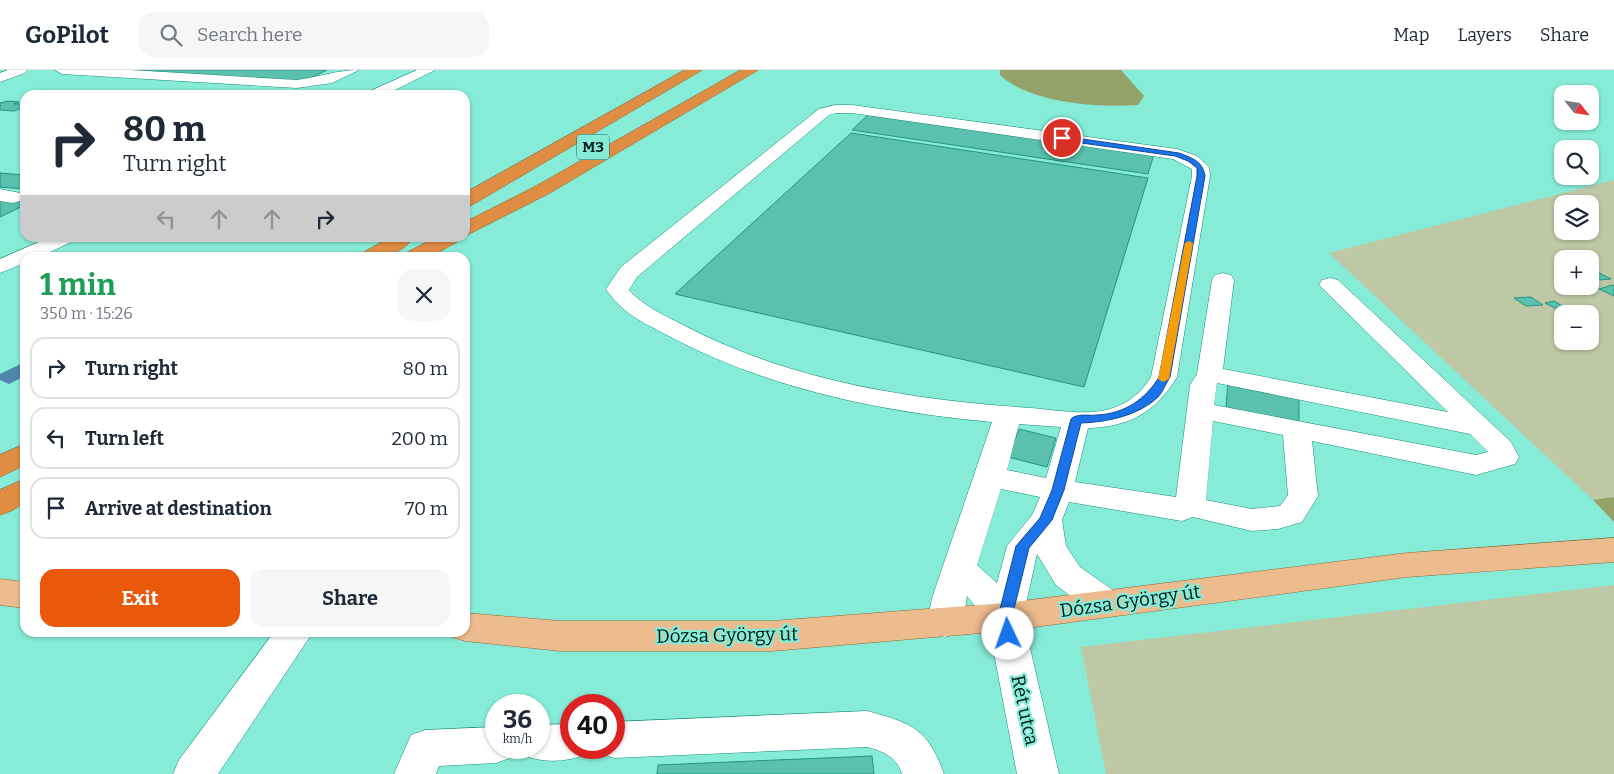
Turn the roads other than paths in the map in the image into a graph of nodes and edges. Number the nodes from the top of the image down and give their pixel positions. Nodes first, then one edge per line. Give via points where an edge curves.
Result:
1 (20, 70) edge
2 (62, 70) edge
3 (352, 70) edge
4 (428, 70) edge
5 (670, 70) edge
6 (695, 70) edge
7 (720, 70) edge
8 (751, 70) edge
9 (0, 78) edge
10 (384, 90) edge
11 (470, 190) edge
12 (470, 199) edge
13 (470, 221) edge
14 (470, 227) edge
15 (55, 242) edge
16 (396, 242) edge
17 (436, 242) edge
18 (442, 242) edge
19 (33, 252) edge
20 (378, 252) edge
21 (420, 252) edge
22 (422, 252) edge
23 (20, 258) edge
24 (0, 267) edge
25 (1222, 280) dead end
26 (1330, 285) dead end
27 (1210, 374) junction
28 (1200, 410) junction
29 (1008, 415) junction
30 (1076, 419) junction
31 (1479, 427) junction
32 (1297, 431) junction
33 (20, 455) edge
34 (0, 467) edge
35 (990, 477) junction
36 (1058, 490) junction
37 (20, 492) edge
38 (0, 504) edge
39 (1187, 505) junction
40 (1046, 520) junction
41 (1614, 550) edge
42 (960, 569) junction
43 (0, 592) edge
44 (20, 594) edge
45 (1105, 603) junction
46 (1005, 617) junction
47 (945, 624) junction
48 (470, 627) edge
49 (291, 637) edge
50 (625, 740) edge
51 (485, 745) edge
52 (194, 774) edge
53 (415, 774) edge
54 (923, 774) edge
55 (1038, 774) edge

1 - 9 street
2 - 3 street via 297,84 327,80
4 - 10 street
5 - 11 highway
6 - 12 highway, M3
7 - 13 highway, M3
8 - 14 highway via 542,190
15 - 19 street
16 - 20 highway
17 - 21 highway
18 - 22 highway
23 - 24 street
25 - 27 street
26 - 31 street
27 - 28 street via 1204,385
27 - 31 street
28 - 32 street
28 - 39 street via 1192,500
29 - 30 street
29 - 30 street via 890,401 731,358 686,338 625,301 617,289 629,272 824,112 835,109 1177,154 1200,167 1201,176 1164,377 1154,394 1135,408 1101,418
29 - 35 street
30 - 36 street
31 - 32 street via 1501,448 1505,457 1476,465
32 - 39 street via 1303,496 1291,514 1264,521 1242,519
33 - 34 highway
35 - 36 street
35 - 42 street
36 - 39 street via 1182,510
36 - 40 street
37 - 38 highway
40 - 45 street via 1050,548 1068,576
40 - 46 street via 1023,546
41 - 45 main road, Dózsa György út via 1407,565
42 - 46 street
42 - 47 street via 949,598
43 - 44 main road
45 - 46 main road, Dózsa György út
46 - 47 main road, Dózsa György út
46 - 55 street, Rét utca
47 - 48 main road, Dózsa György út via 772,636 560,636
49 - 52 street
50 - 54 street via 868,729 899,738 919,759
51 - 53 street via 425,748

